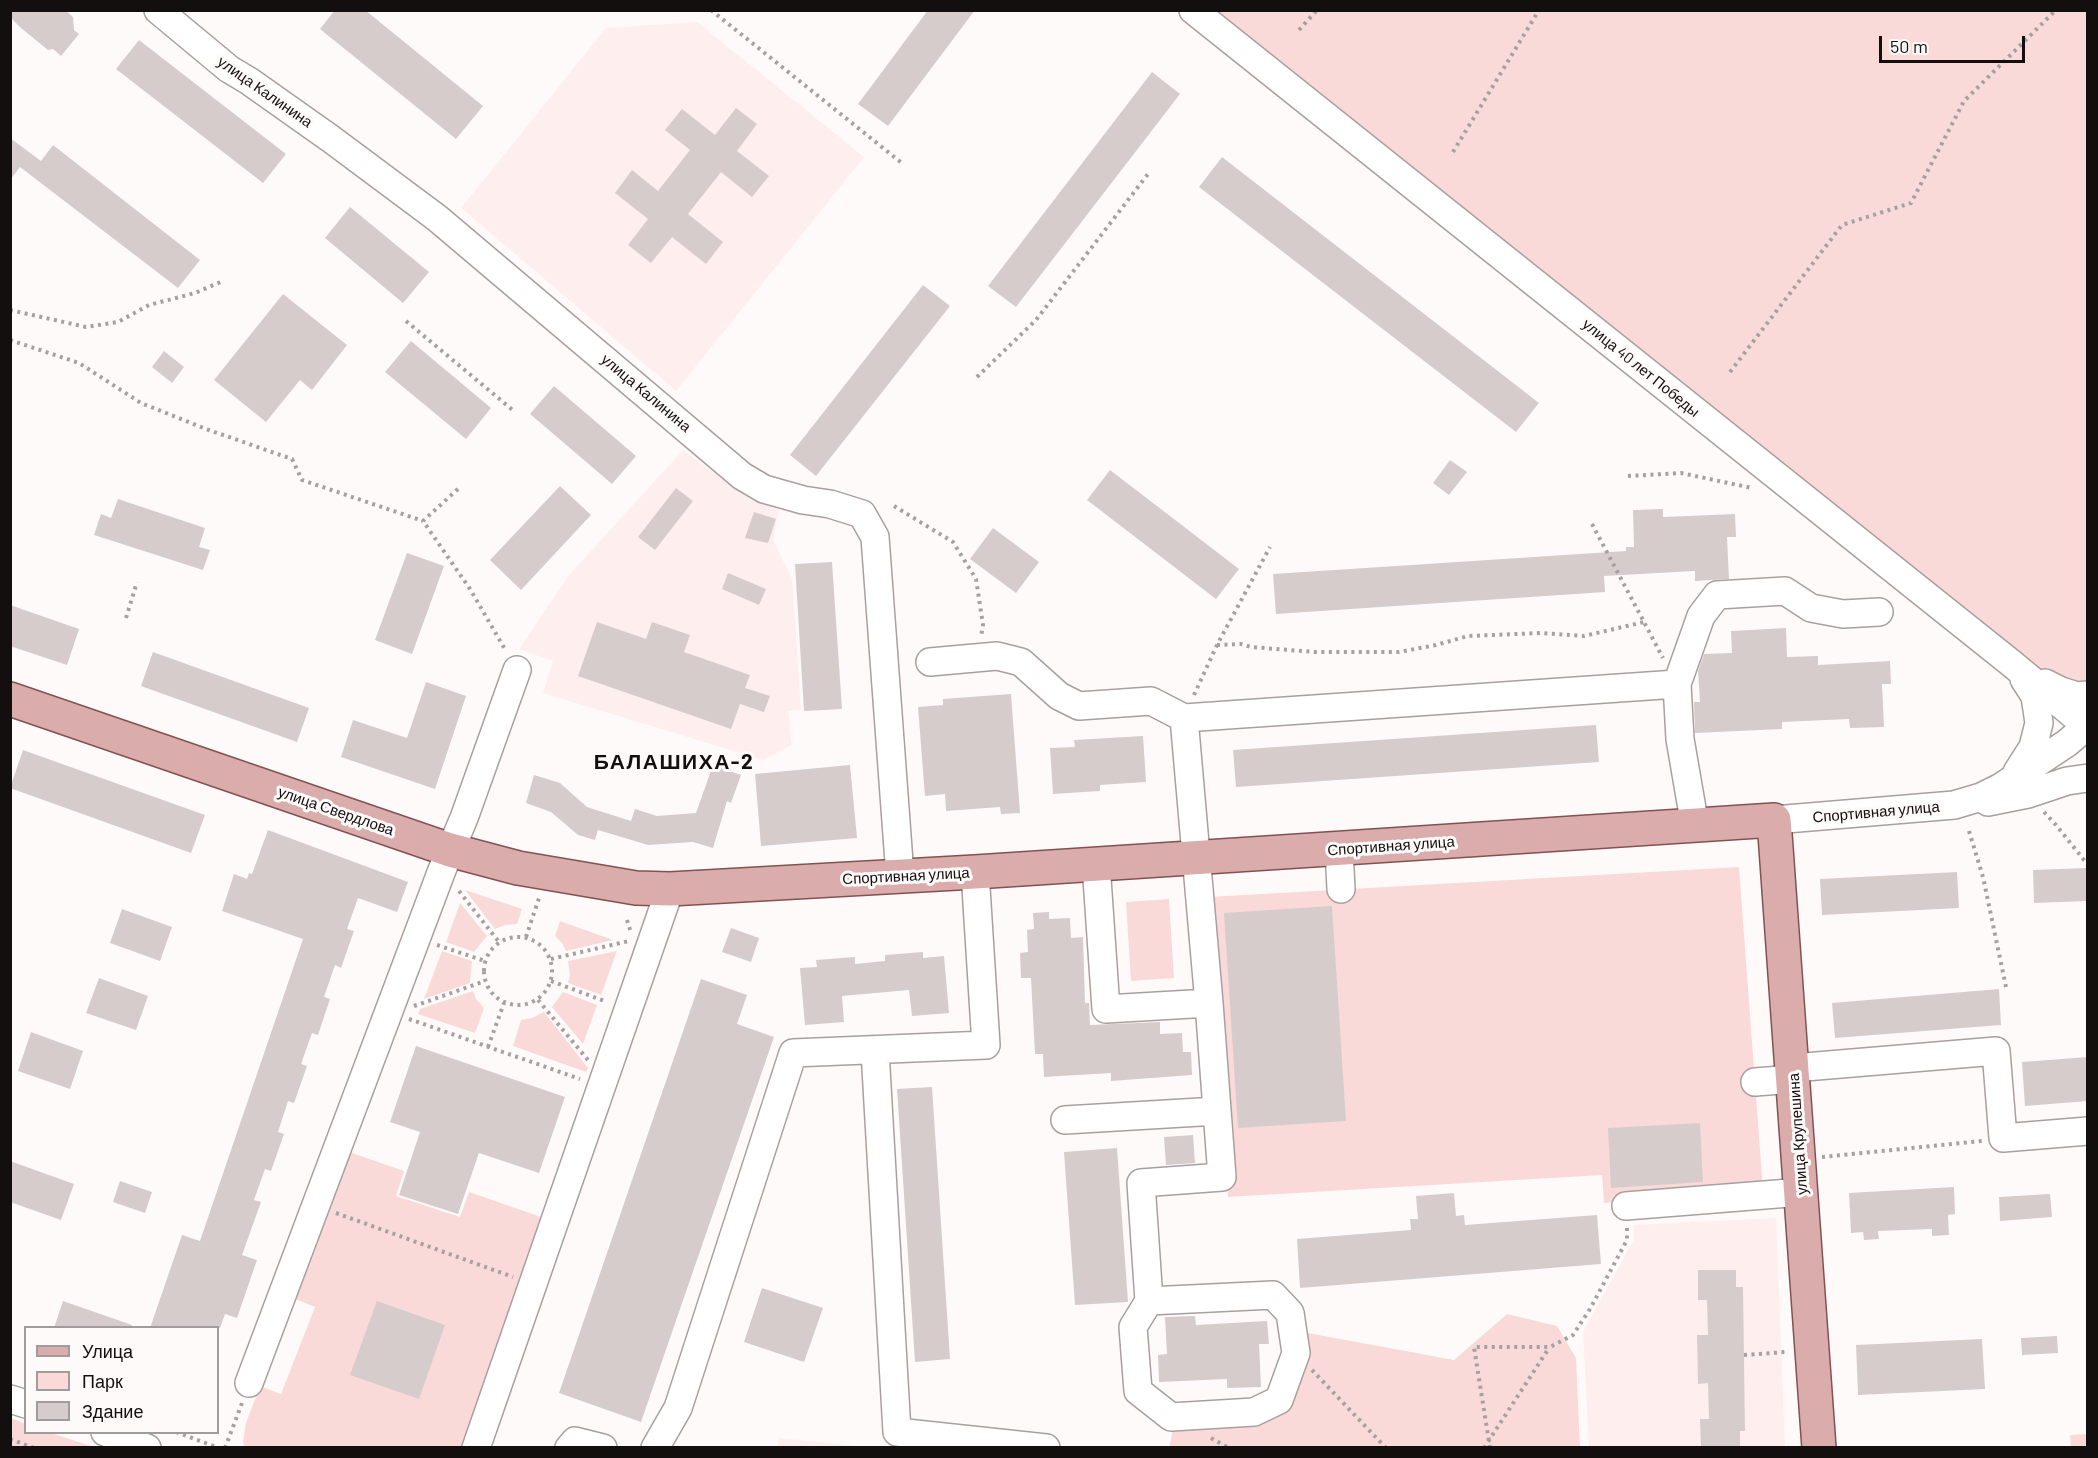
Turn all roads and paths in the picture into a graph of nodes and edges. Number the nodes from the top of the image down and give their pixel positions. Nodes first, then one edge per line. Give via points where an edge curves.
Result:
1 (158, 10) edge
2 (711, 10) edge
3 (1193, 10) edge
4 (1317, 10) edge
5 (1539, 10) edge
6 (2056, 10) edge
7 (1299, 30) dead end
8 (1453, 152) dead end
9 (903, 164) dead end
10 (1148, 174) dead end
11 (224, 281) dead end
12 (10, 310) edge
13 (405, 321) dead end
14 (10, 340) edge
15 (1730, 372) dead end
16 (977, 377) dead end
17 (515, 412) dead end
18 (1628, 476) dead end
19 (1752, 488) dead end
20 (458, 489) dead end
21 (894, 506) dead end
22 (423, 521) junction
23 (1592, 524) dead end
24 (1270, 547) dead end
25 (137, 582) dead end
26 (1879, 612) dead end
27 (126, 618) dead end
28 (1644, 622) junction
29 (1217, 645) junction
30 (978, 658) junction
31 (930, 662) dead end
32 (2011, 663) junction
33 (517, 670) joint
34 (1677, 684) junction
35 (2088, 695) edge
36 (10, 699) edge
37 (1184, 718) junction
38 (2087, 726) edge
39 (2088, 778) edge
40 (2001, 787) junction
41 (1954, 805) junction
42 (2037, 805) dead end
43 (1774, 820) junction
44 (1695, 826) junction
45 (1969, 831) dead end
46 (1339, 849) junction
47 (450, 850) junction
48 (1196, 858) junction
49 (1096, 864) junction
50 (2088, 865) edge
51 (975, 872) junction
52 (900, 876) junction
53 (462, 882) dead end
54 (456, 888) junction
55 (670, 889) junction
56 (1341, 890) dead end
57 (540, 896) dead end
58 (453, 897) dead end
59 (627, 920) dead end
60 (439, 935) dead end
61 (526, 937) junction
62 (633, 940) junction
63 (499, 942) junction
64 (436, 944) junction
65 (630, 951) dead end
66 (432, 955) dead end
67 (551, 959) junction
68 (485, 961) junction
69 (485, 981) junction
70 (552, 981) junction
71 (2006, 987) dead end
72 (417, 996) dead end
73 (538, 1000) junction
74 (504, 1003) junction
75 (1209, 1003) junction
76 (613, 1004) dead end
77 (413, 1006) junction
78 (489, 1047) junction
79 (875, 1051) junction
80 (593, 1066) dead end
81 (1794, 1074) junction
82 (588, 1081) dead end
83 (1755, 1082) dead end
84 (1217, 1111) junction
85 (1065, 1120) dead end
86 (2088, 1131) edge
87 (2003, 1138) junction
88 (1815, 1158) dead end
89 (1802, 1192) junction
90 (1626, 1206) joint
91 (335, 1213) dead end
92 (518, 1279) dead end
93 (1149, 1301) junction
94 (1550, 1347) junction
95 (1786, 1352) dead end
96 (1296, 1353) junction
97 (1744, 1355) dead end
98 (249, 1383) joint
99 (110, 1434) edge
100 (181, 1434) edge
101 (10, 1439) edge
102 (1489, 1445) edge
103 (481, 1446) edge
104 (34, 1448) edge
105 (147, 1448) edge
106 (219, 1448) edge
107 (225, 1448) edge
108 (568, 1448) edge
109 (603, 1448) edge
110 (655, 1448) edge
111 (1046, 1448) edge
112 (1386, 1448) edge
113 (1484, 1448) edge
114 (1820, 1448) edge

1 - 52 street, улица Калинина via 229,69 437,218 742,476 764,489 862,514 874,537
2 - 9 path
3 - 32 street, улица 40 лет Победы
4 - 7 path
5 - 8 path
6 - 15 path via 1964,101 1911,203 1842,225
10 - 16 path via 1036,320
11 - 12 path via 149,304 118,322 86,327
13 - 17 path
14 - 22 path via 79,363 141,403 292,459 302,480
18 - 19 path via 1681,473
20 - 22 path
21 - 30 path via 953,542 976,579 982,625
22 - 33 path via 470,589
23 - 28 path
24 - 29 path
25 - 27 path
26 - 34 street via 1843,614 1810,608 1785,591 1717,595 1701,615
28 - 29 path via 1584,636 1468,636 1399,652 1316,652
28 - 34 path
29 - 37 path
30 - 31 street
30 - 37 street via 997,656 1021,662 1059,696 1079,706 1151,701
32 - 35 street via 2061,691
32 - 38 street, улица 40 лет Победы
32 - 40 street via 2035,696 2039,723 2028,758
33 - 47 street
34 - 37 street
34 - 44 street via 1680,739
36 - 47 main road, улица Свердлова
37 - 48 street
38 - 40 street, Спортивная улица
39 - 41 street via 2006,799
40 - 41 street, Спортивная улица
41 - 43 street, Спортивная улица
42 - 50 path
43 - 44 main road, Спортивная улица
43 - 81 main road, улица Крупешина
44 - 46 main road, Спортивная улица
45 - 71 path via 1983,877
46 - 48 main road, Спортивная улица
46 - 56 street
47 - 55 main road, улица Свердлова via 599,884
47 - 98 street
48 - 49 main road, Спортивная улица
48 - 75 street
49 - 51 main road, Спортивная улица
49 - 75 street via 1106,1009
51 - 52 main road, Спортивная улица
51 - 79 street via 986,1045
52 - 55 main road, Спортивная улица
53 - 54 path
54 - 58 path
54 - 63 path
55 - 103 street
57 - 61 path
59 - 62 path
60 - 64 path
61 - 63 path via 513,936
61 - 67 path via 545,949
62 - 65 path
62 - 67 path
63 - 68 path
64 - 66 path
64 - 68 path
67 - 70 path
68 - 69 path
69 - 74 path via 492,994
69 - 77 path
70 - 73 path
70 - 76 path
72 - 77 path
73 - 74 path via 525,1005
73 - 80 path
74 - 78 path
75 - 84 street
77 - 78 path via 409,1019
78 - 82 path
79 - 110 street via 793,1053 678,1408
79 - 111 street via 897,1432
81 - 83 street
81 - 87 street via 1996,1051
81 - 89 main road, улица Крупешина
84 - 85 street
84 - 93 street via 1222,1177 1141,1183
86 - 87 street
87 - 88 path
89 - 90 street
89 - 114 main road, улица Крупешина
90 - 94 path via 1628,1239 1590,1310 1573,1335
91 - 92 path
93 - 96 street via 1273,1295 1290,1313
93 - 96 street via 1133,1327 1138,1391 1171,1417 1254,1413 1279,1400
94 - 102 path
94 - 102 path via 1474,1347
95 - 97 path
96 - 112 path
98 - 107 path
99 - 105 street
100 - 106 path
101 - 104 path
102 - 113 path
108 - 109 street via 576,1441

